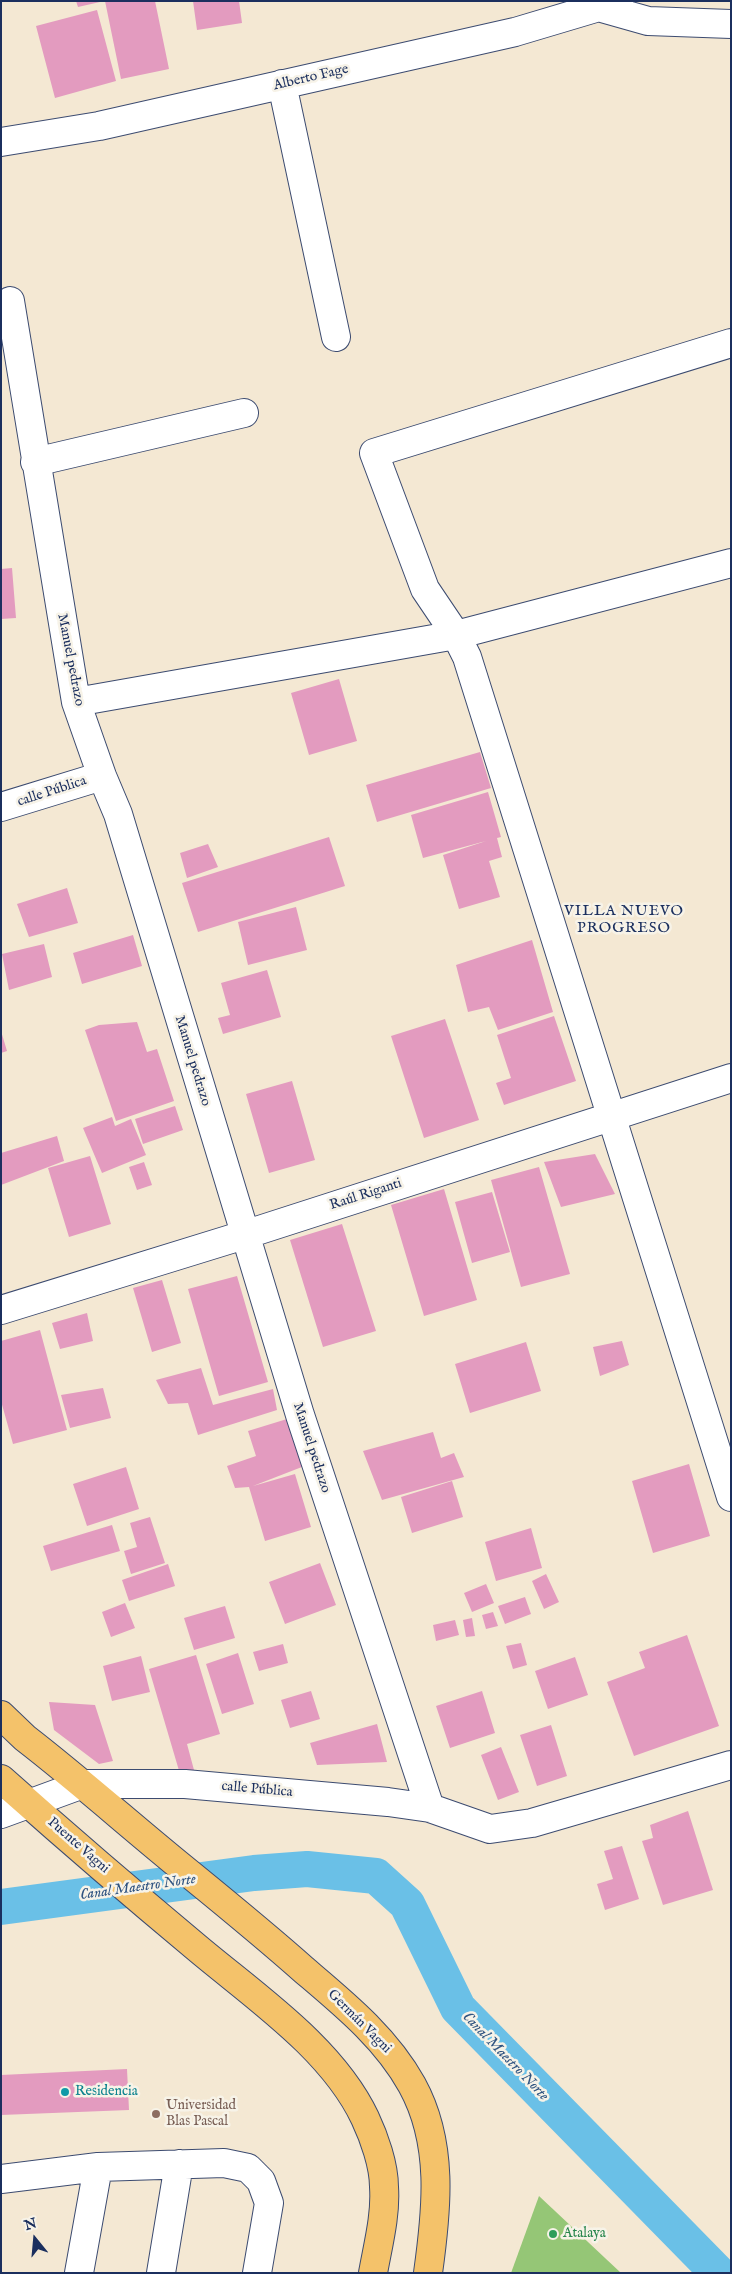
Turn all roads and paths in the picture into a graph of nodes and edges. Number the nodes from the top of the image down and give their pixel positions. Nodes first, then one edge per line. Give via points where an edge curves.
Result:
1 (611, 4) edge
2 (731, 24) edge
3 (282, 84) junction
4 (1, 142) edge
5 (10, 301) dead end
6 (336, 337) dead end
7 (731, 343) edge
8 (244, 412) dead end
9 (35, 462) junction
10 (731, 563) edge
11 (456, 635) junction
12 (76, 702) junction
13 (102, 776) junction
14 (1, 807) edge
15 (731, 1078) edge
16 (613, 1116) junction
17 (244, 1235) junction
18 (1, 1310) edge
19 (731, 1497) edge
20 (1, 1715) edge
21 (731, 1765) edge
22 (1, 1778) edge
23 (83, 1784) junction
24 (30, 1804) junction
25 (430, 1808) junction
26 (1, 1814) edge
27 (179, 2164) junction
28 (98, 2168) junction
29 (1, 2179) edge
30 (79, 2273) edge
31 (160, 2273) edge
32 (257, 2273) edge
33 (373, 2273) edge
34 (428, 2273) edge

1 - 2 street via 648,21
1 - 3 street, Alberto Fage via 515,32
3 - 4 street, Alberto Fage via 99,126
3 - 6 street
5 - 9 street, Manuel pedrazo
7 - 11 street via 374,453 425,589
8 - 9 street
9 - 12 street, Manuel pedrazo
10 - 11 street
11 - 12 street
11 - 16 street via 467,657
12 - 13 street, Manuel pedrazo
13 - 14 street, calle Pública
13 - 17 street, Manuel pedrazo via 118,814
15 - 16 street, Raúl Riganti
16 - 17 street, Raúl Riganti
16 - 19 street
17 - 18 street, Raúl Riganti
17 - 25 street, Manuel pedrazo
20 - 23 main road
21 - 25 street, calle Pública via 532,1823 490,1829
22 - 24 main road
23 - 24 street
23 - 25 street, calle Pública via 185,1784
23 - 34 main road, Germán Vagni via 352,2011 390,2052 412,2085 434,2152 437,2183
24 - 26 street
24 - 33 main road, Puente Vagni via 301,2036 348,2087 365,2118 378,2153 384,2186
27 - 28 street
27 - 31 street
27 - 32 street via 224,2163 248,2168 261,2181 269,2203
28 - 29 street
28 - 30 street

